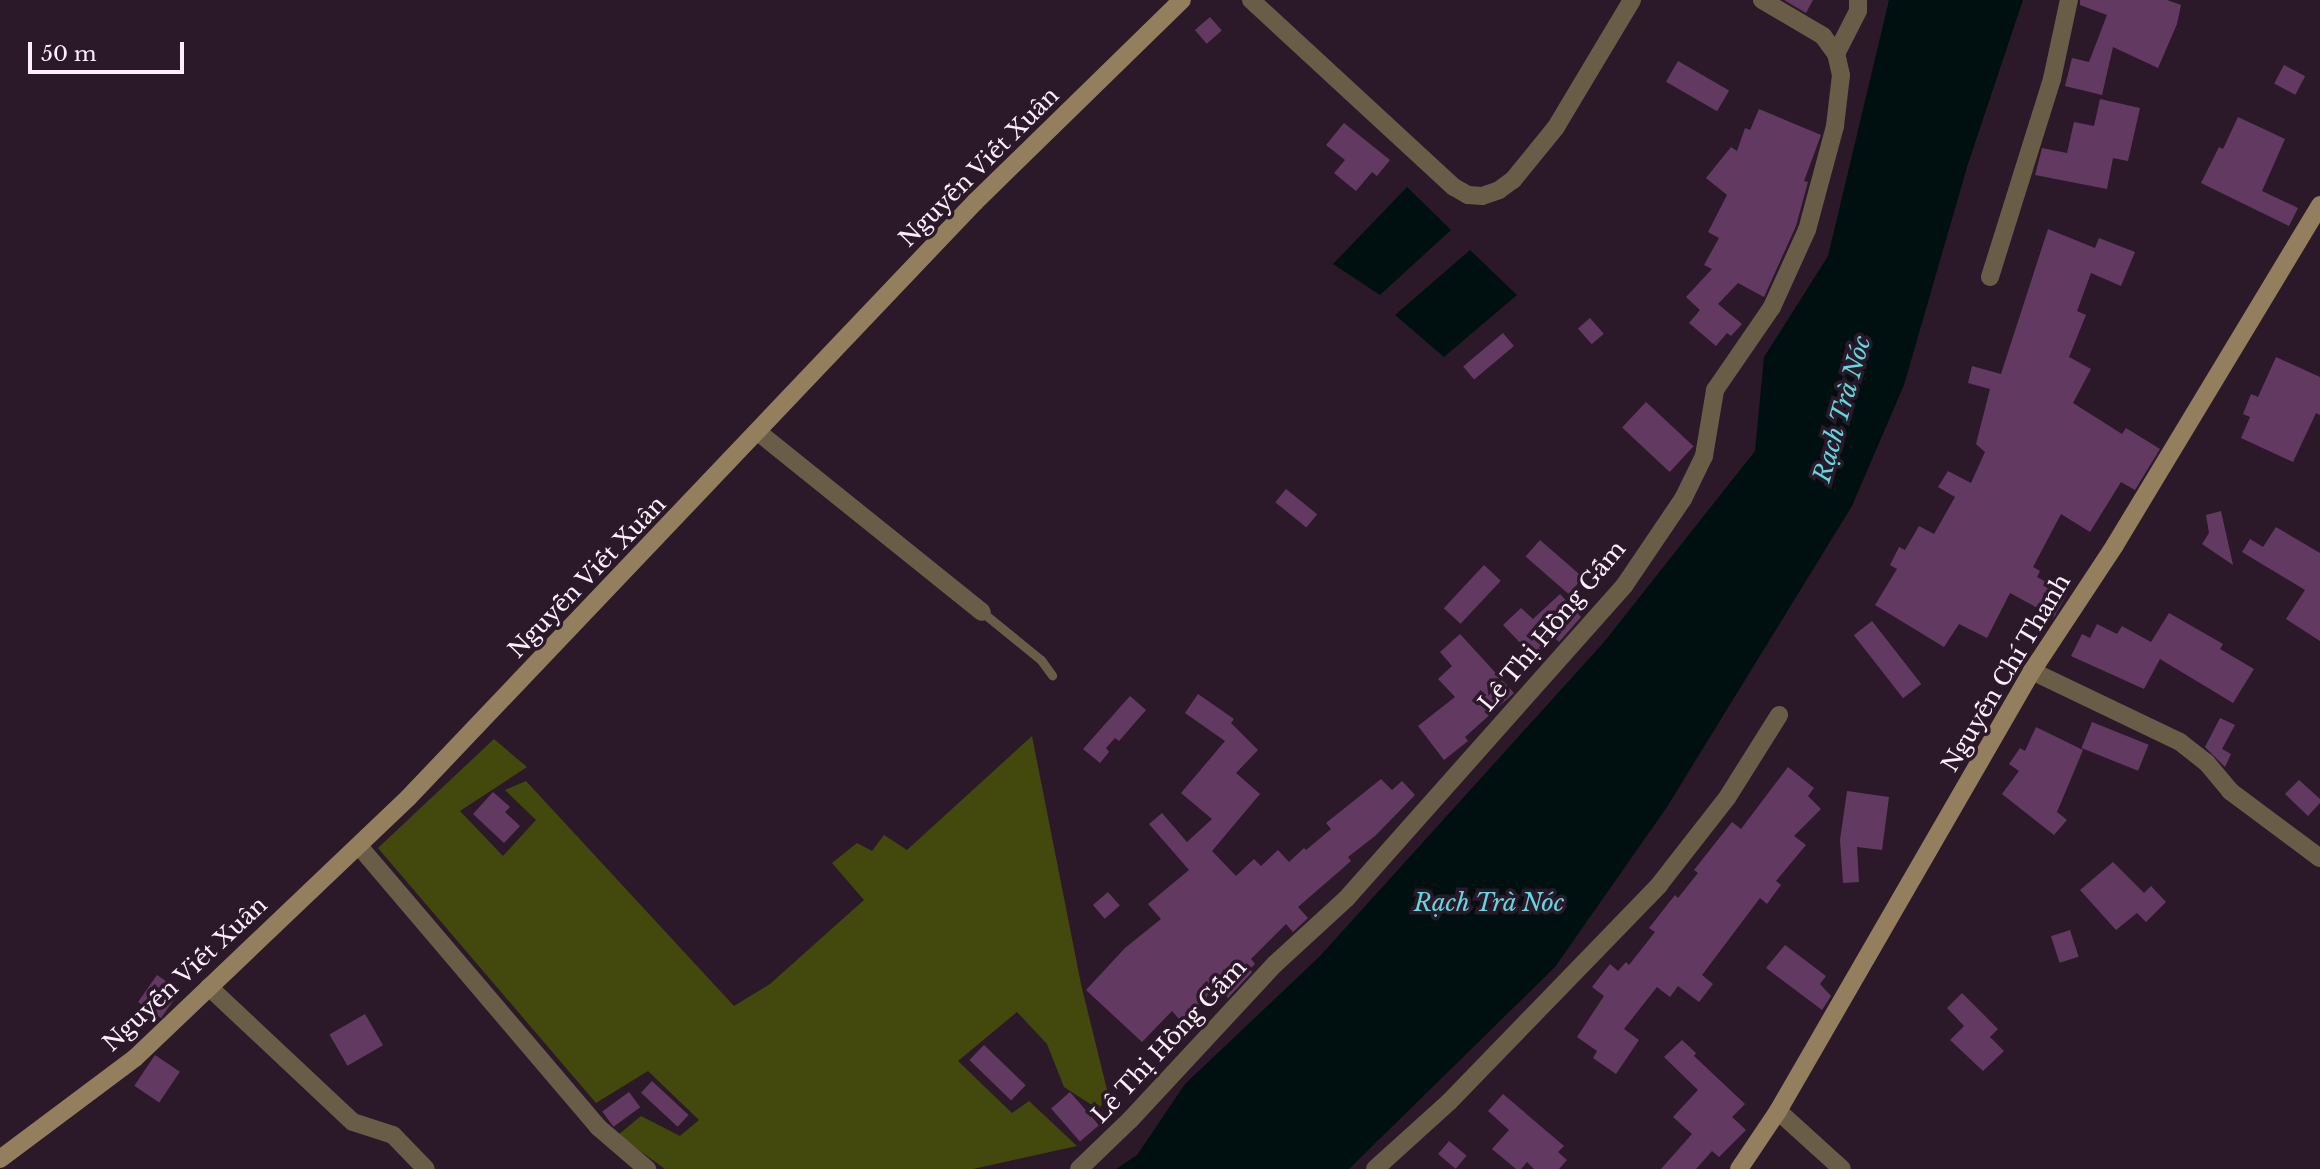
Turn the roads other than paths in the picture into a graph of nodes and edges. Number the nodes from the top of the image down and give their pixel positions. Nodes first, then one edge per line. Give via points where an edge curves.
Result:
1 (1182, 0) edge
2 (1251, 0) edge
3 (1632, 0) edge
4 (1762, 0) edge
5 (1858, 0) edge
6 (2069, 0) edge
7 (1836, 54) junction
8 (2320, 205) edge
9 (1990, 277) dead end
10 (758, 432) junction
11 (982, 612) joint
12 (2032, 671) junction
13 (1052, 675) dead end
14 (1779, 715) dead end
15 (359, 846) junction
16 (2320, 858) edge
17 (209, 987) junction
18 (1779, 1111) junction
19 (0, 1158) edge
20 (426, 1169) edge
21 (647, 1169) edge
22 (1079, 1169) edge
23 (1375, 1169) edge
24 (1740, 1169) edge
25 (1843, 1169) edge

1 - 10 street, Nguyễn Viết Xuân via 975,202
2 - 3 street via 1454,187 1482,196 1513,180 1556,127
4 - 7 street via 1823,36
5 - 7 street via 1858,11
6 - 9 street via 2052,79
7 - 22 street, Lê Thị Hồng Gấm via 1841,75 1835,126 1807,230 1772,307 1715,390 1704,456 1676,510 1624,586 1346,899 1275,964
8 - 12 street, Nguyễn Chí Thanh via 2115,545
10 - 11 street
10 - 15 street, Nguyễn Viết Xuân
11 - 13 lane via 1041,660
12 - 16 street via 2180,741 2206,762 2230,791
12 - 18 street, Nguyễn Chí Thanh
14 - 23 street via 1727,798 1659,885 1477,1074
15 - 17 street, Nguyễn Viết Xuân
15 - 21 street via 598,1128
17 - 19 street, Nguyễn Viết Xuân via 135,1058
17 - 20 street via 353,1122 393,1135
18 - 24 street, Nguyễn Chí Thanh
18 - 25 street

